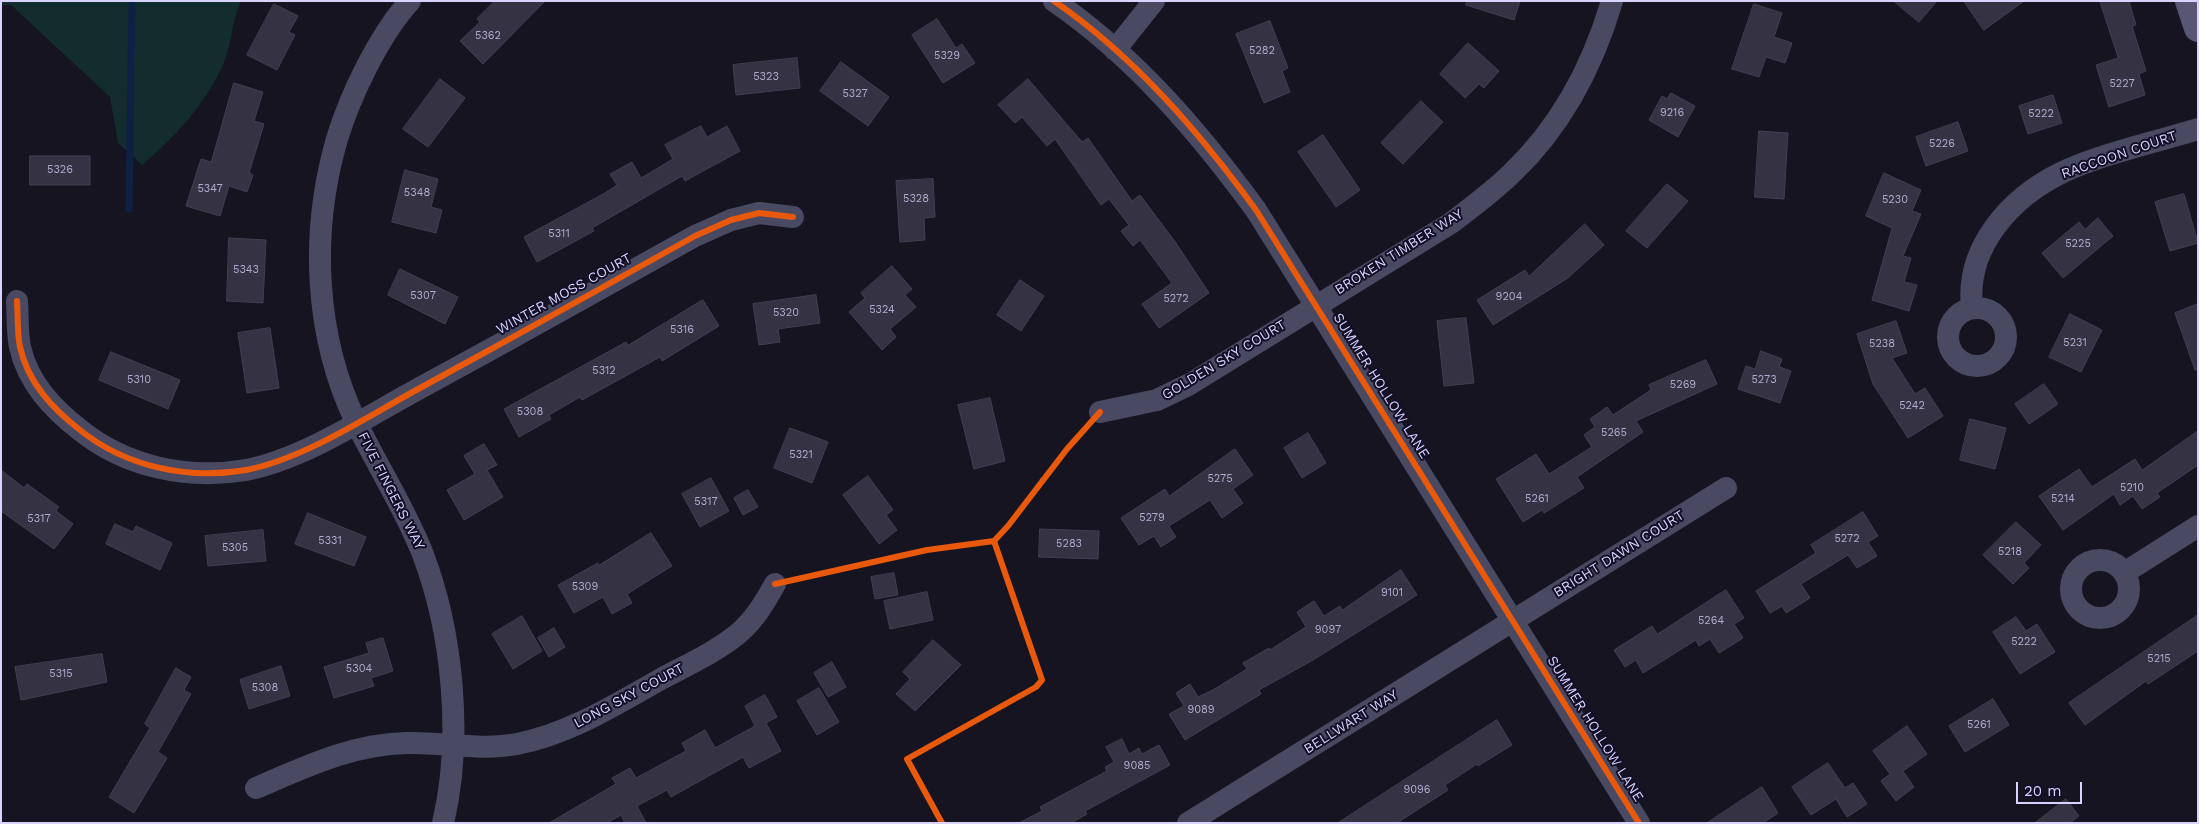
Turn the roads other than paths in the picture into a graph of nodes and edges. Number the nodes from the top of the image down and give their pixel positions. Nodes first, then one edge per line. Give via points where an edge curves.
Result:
1 (410, 1) edge
2 (1054, 1) edge
3 (1154, 1) edge
4 (1612, 1) edge
5 (2189, 1) edge
6 (2198, 28) edge
7 (1115, 50) junction
8 (2198, 129) edge
9 (793, 217) dead end
10 (18, 301) dead end
11 (1315, 305) junction
12 (1972, 308) dead end
13 (1100, 412) road end
14 (356, 423) junction
15 (1726, 488) dead end
16 (2198, 526) edge
17 (2124, 573) dead end
18 (775, 584) road end
19 (1513, 620) junction
20 (452, 747) junction
21 (256, 788) dead end
22 (443, 823) edge
23 (1188, 823) edge
24 (1639, 823) edge

1 - 14 street, FIVE FINGERS WAY via 370,60 345,113 328,171 319,235 320,287 328,335
2 - 7 street, SUMMER HOLLOW LANE
3 - 7 street
4 - 11 street, BROKEN TIMBER WAY via 1601,35 1564,110 1513,173 1450,223
5 - 6 street
7 - 11 street, SUMMER HOLLOW LANE via 1166,99 1225,167
8 - 12 street, RACCOON COURT via 2065,171 2022,198 1984,243 1974,267 1970,291
9 - 14 street, WINTER MOSS COURT via 759,213 731,220 695,236
10 - 14 street, WINTER MOSS COURT via 20,346 43,396 92,440 121,457 174,470 208,473 245,470 275,463
11 - 13 street, GOLDEN SKY COURT via 1182,388 1157,400
11 - 19 street, SUMMER HOLLOW LANE
14 - 20 street, FIVE FINGERS WAY via 402,507 423,554 447,652 452,697
15 - 19 street, BRIGHT DAWN COURT
16 - 17 street
18 - 20 street, LONG SKY COURT via 760,611 740,632 579,724 545,738 514,745
19 - 23 street, BELLWART WAY
19 - 24 street, SUMMER HOLLOW LANE
20 - 21 street, LONG SKY COURT via 408,743 369,745 329,756
20 - 22 street, FIVE FINGERS WAY via 449,795

